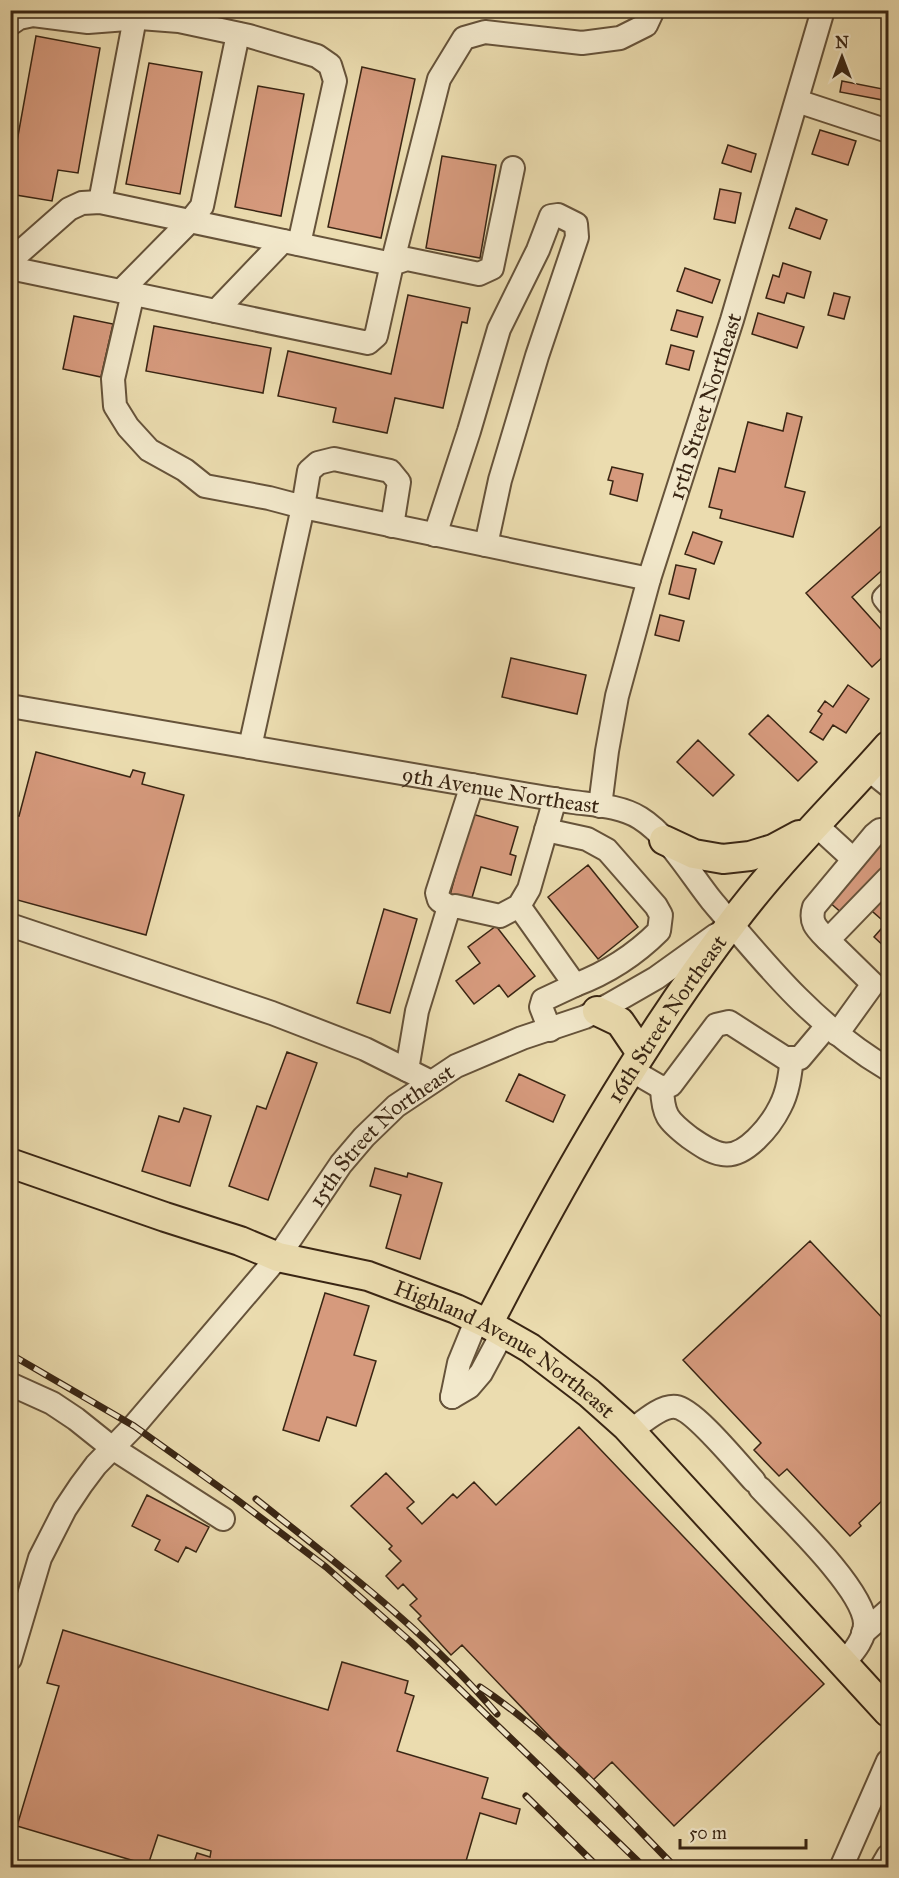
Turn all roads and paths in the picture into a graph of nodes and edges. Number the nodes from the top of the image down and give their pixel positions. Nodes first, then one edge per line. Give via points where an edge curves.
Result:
1 (653, 10) edge
2 (823, 10) edge
3 (135, 18) junction
4 (10, 24) edge
5 (238, 34) junction
6 (797, 101) junction
7 (888, 131) edge
8 (513, 168) dead end
9 (100, 202) junction
10 (190, 221) junction
11 (291, 242) junction
12 (10, 261) edge
13 (392, 264) junction
14 (10, 267) edge
15 (127, 292) junction
16 (216, 311) junction
17 (303, 507) junction
18 (392, 526) junction
19 (435, 535) junction
20 (486, 545) junction
21 (649, 579) junction
22 (888, 594) edge
23 (888, 603) edge
24 (10, 706) edge
25 (888, 746) edge
26 (250, 747) junction
27 (878, 777) edge
28 (472, 785) junction
29 (555, 799) junction
30 (600, 806) junction
31 (816, 825) junction
32 (546, 830) junction
33 (888, 831) edge
34 (664, 840) junction
35 (853, 859) junction
36 (888, 878) edge
37 (443, 900) junction
38 (519, 906) junction
39 (732, 923) junction
40 (10, 925) edge
41 (828, 940) junction
42 (881, 982) edge
43 (575, 985) junction
44 (597, 1011) junction
45 (550, 1029) junction
46 (832, 1030) junction
47 (792, 1058) junction
48 (636, 1061) junction
49 (888, 1069) edge
50 (407, 1070) junction
51 (431, 1082) junction
52 (662, 1088) junction
53 (10, 1163) edge
54 (278, 1257) junction
55 (489, 1325) junction
56 (10, 1384) edge
57 (631, 1431) junction
58 (111, 1447) junction
59 (223, 1519) dead end
60 (888, 1611) edge
61 (863, 1633) junction
62 (10, 1659) edge
63 (844, 1663) junction
64 (888, 1712) edge
65 (888, 1761) edge
66 (888, 1856) edge
67 (840, 1868) edge
68 (881, 1868) edge

1 - 13 street via 646,25 621,38 582,43 485,32 464,38 439,79
2 - 6 street, 15th Street Northeast
3 - 4 street via 88,22 33,15
3 - 5 street via 179,21
3 - 9 street
5 - 10 street via 202,206
5 - 11 street via 317,56 330,65 335,81
6 - 7 street
6 - 21 street, 15th Street Northeast
8 - 13 street via 492,268 479,274 407,259
9 - 10 street
9 - 12 street via 69,209
10 - 11 street
10 - 15 street
11 - 13 street
11 - 16 street
13 - 16 street via 376,336 368,342
14 - 15 street
15 - 16 street
15 - 17 street via 113,379 116,406 128,427 149,450 205,486
17 - 18 street
17 - 18 street via 309,471 318,463 334,459 390,471 399,482
17 - 26 street
18 - 19 street
19 - 20 street
19 - 20 street via 499,329 551,216 558,215 576,224 577,237 503,469
20 - 21 street
21 - 30 street, 15th Street Northeast via 617,696
22 - 23 street via 884,598
24 - 26 street, 9th Avenue Northeast
25 - 27 main road, 16th Street Northeast
26 - 28 street, 9th Avenue Northeast
27 - 31 main road, 16th Street Northeast
28 - 29 street, 9th Avenue Northeast
28 - 37 street
29 - 30 street, 9th Avenue Northeast
29 - 32 street
30 - 34 street, 9th Avenue Northeast via 621,809 640,818
31 - 34 main road via 773,849 723,859 694,854
31 - 35 street
31 - 39 main road, 16th Street Northeast
32 - 38 street via 529,889
32 - 43 street via 587,839 607,850 661,915 659,932 640,951
33 - 35 street via 876,833
34 - 39 street, 9th Avenue Northeast
35 - 41 street via 814,907 813,924
36 - 41 street
37 - 38 street via 500,916
37 - 50 street
38 - 43 street
39 - 44 street, 15th Street Northeast via 656,978
39 - 46 street, 9th Avenue Northeast via 764,964
39 - 48 main road, 16th Street Northeast
40 - 50 street via 272,1013
41 - 42 street
42 - 46 street
43 - 45 street via 543,1000 541,1007
44 - 45 street, 15th Street Northeast
44 - 48 main road via 620,1022 628,1032
45 - 51 street, 15th Street Northeast via 456,1066
46 - 47 street via 800,1058
46 - 49 street, 9th Avenue Northeast
47 - 52 street via 785,1058 729,1022 716,1025 672,1085
47 - 52 street via 790,1080 780,1108 765,1130 736,1153 723,1155 675,1126 663,1109
48 - 52 street
48 - 55 main road, 16th Street Northeast via 561,1187
50 - 51 street
51 - 54 street, 15th Street Northeast via 396,1106 364,1137
53 - 54 main road, Highland Avenue Northeast
54 - 55 main road, Highland Avenue Northeast via 368,1276
54 - 58 street, 15th Street Northeast via 134,1426
55 - 57 main road, Highland Avenue Northeast via 550,1362
56 - 58 street via 52,1403
57 - 61 street via 663,1410 676,1407 693,1415 837,1572 861,1606
57 - 63 main road, Highland Avenue Northeast
58 - 59 street
58 - 62 street, 15th Street Northeast via 65,1509 40,1558
60 - 61 street
61 - 63 street via 860,1644
63 - 64 main road, Highland Avenue Northeast
65 - 67 street
66 - 68 street

